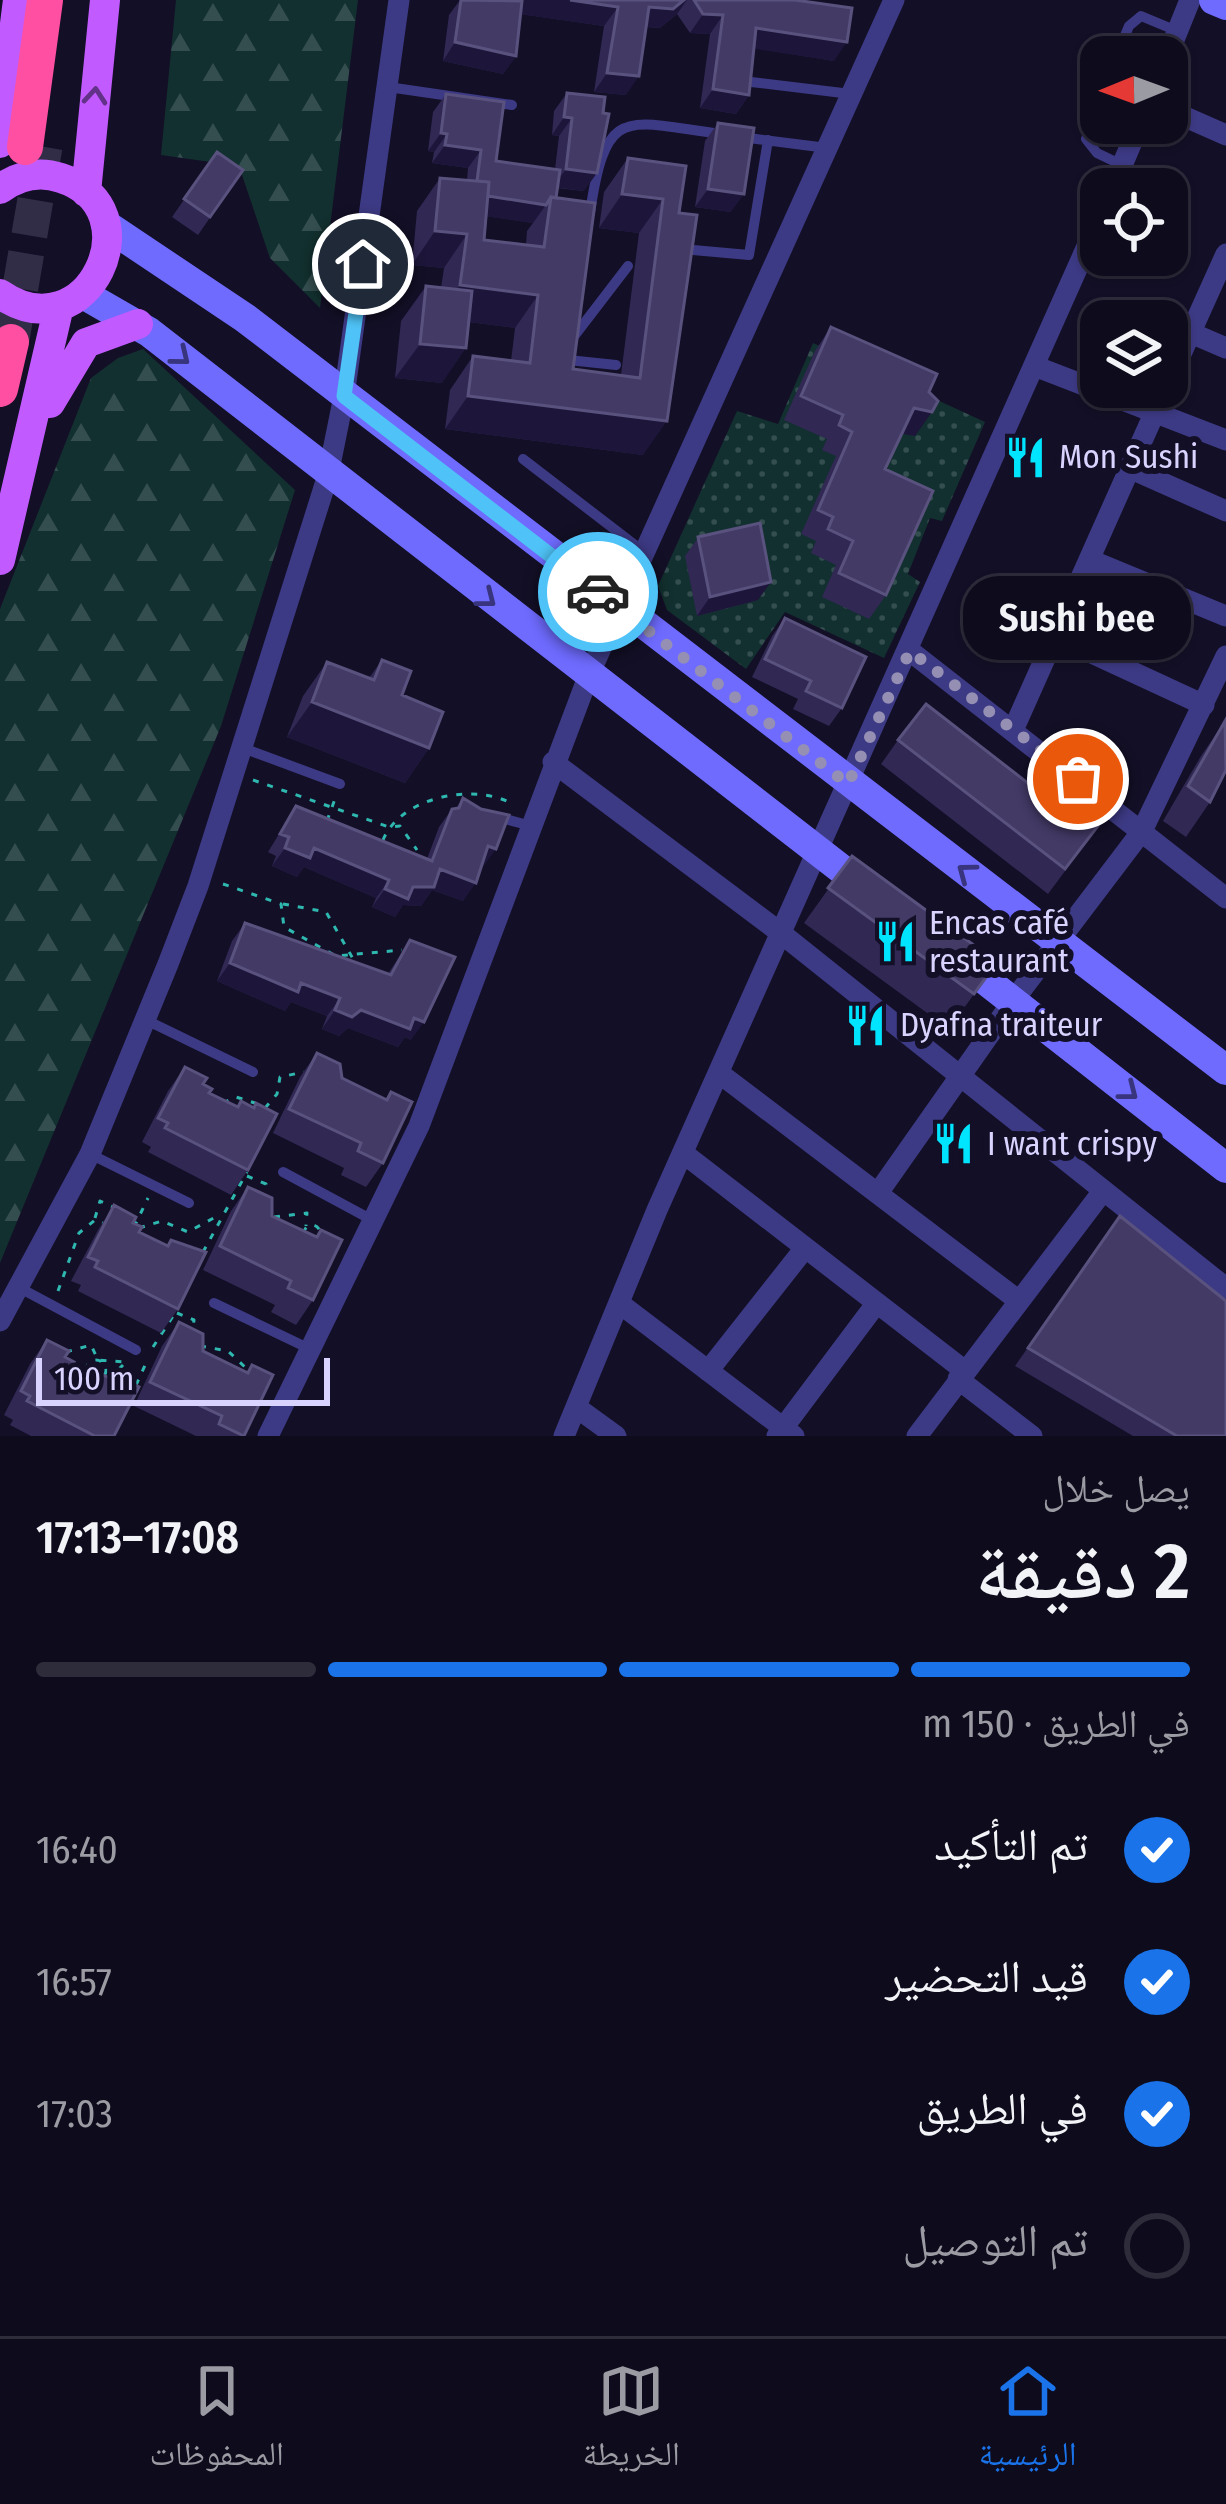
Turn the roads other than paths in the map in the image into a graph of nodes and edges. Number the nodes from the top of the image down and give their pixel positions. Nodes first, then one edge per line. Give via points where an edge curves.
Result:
1 (18, 0) edge
2 (45, 0) edge
3 (65, 0) edge
4 (105, 0) edge
5 (399, 0) edge
6 (894, 0) edge
7 (1190, 0) edge
8 (1214, 0) edge
9 (1226, 5) edge
10 (1177, 32) junction
11 (1125, 36) edge
12 (1175, 36) edge
13 (751, 82) edge
14 (388, 87) junction
15 (851, 94) junction
16 (512, 105) dead end
17 (1188, 119) edge
18 (1226, 135) edge
19 (768, 140) junction
20 (23, 144) edge
21 (1090, 144) edge
22 (1130, 144) edge
23 (826, 148) junction
24 (1122, 165) junction
25 (1121, 168) edge
26 (0, 188) edge
27 (86, 192) junction
28 (588, 224) edge
29 (106, 225) junction
30 (693, 250) edge
31 (1226, 254) edge
32 (1080, 265) edge
33 (628, 266) dead end
34 (0, 294) edge
35 (71, 300) junction
36 (576, 307) edge
37 (138, 324) junction
38 (1191, 333) junction
39 (572, 339) junction
40 (1188, 340) edge
41 (11, 342) dead end
42 (1226, 348) edge
43 (568, 360) junction
44 (616, 365) dead end
45 (1037, 367) junction
46 (566, 379) edge
47 (0, 389) edge
48 (344, 396) junction
49 (1156, 408) edge
50 (1155, 411) junction
51 (33, 421) junction
52 (1226, 440) edge
53 (523, 459) dead end
54 (1129, 468) junction
55 (328, 475) junction
56 (1226, 511) edge
57 (644, 552) junction
58 (0, 560) edge
59 (1090, 560) junction
60 (619, 608) junction
61 (1226, 616) edge
62 (1055, 636) junction
63 (910, 651) junction
64 (1226, 656) edge
65 (588, 677) junction
66 (1204, 720) junction
67 (1014, 728) junction
68 (243, 748) junction
69 (553, 762) junction
70 (340, 784) road end
71 (848, 784) junction
72 (482, 815) edge
73 (524, 823) junction
74 (1142, 831) junction
75 (817, 851) junction
76 (1226, 898) edge
77 (888, 906) edge
78 (923, 933) edge
79 (782, 934) junction
80 (1058, 944) junction
81 (1013, 1001) junction
82 (146, 1021) junction
83 (1226, 1070) edge
84 (253, 1072) dead end
85 (719, 1072) junction
86 (961, 1078) junction
87 (90, 1154) junction
88 (683, 1154) junction
89 (1226, 1168) edge
90 (283, 1172) dead end
91 (1103, 1191) junction
92 (878, 1193) junction
93 (190, 1203) dead end
94 (374, 1222) junction
95 (806, 1248) junction
96 (18, 1286) junction
97 (1226, 1288) edge
98 (1018, 1300) junction
99 (214, 1303) dead end
100 (619, 1303) junction
101 (876, 1304) junction
102 (0, 1321) edge
103 (136, 1350) road end
104 (312, 1350) junction
105 (708, 1371) junction
106 (962, 1375) junction
107 (576, 1407) junction
108 (784, 1433) edge
109 (268, 1436) edge
110 (565, 1436) edge
111 (616, 1436) edge
112 (917, 1436) edge
113 (1032, 1436) edge

1 - 20 main road
2 - 20 highway
3 - 20 highway
27 -> 4 main road
5 - 14 street
6 - 15 street
7 - 10 street
8 - 9 street
10 - 11 lane via 1141,16
10 - 12 street
13 - 15 lane
14 - 16 lane
14 - 48 street
15 - 23 street
17 - 18 street
19 - 23 lane
19 - 28 lane via 630,123 603,147
19 - 30 lane via 749,255
21 - 24 lane
22 - 24 street
23 - 57 street
24 - 25 street
26 - 27 main road via 50,175
27 - 29 main road
29 - 35 main road via 104,262
29 - 48 street
31 - 38 street
32 - 45 street
33 - 39 lane
34 - 35 main road via 36,309
35 - 37 street
35 - 51 main road
36 - 39 lane
37 - 51 main road via 86,344
37 -> 55 street
38 - 40 street
38 - 42 street
39 - 43 lane
41 - 47 highway
43 - 44 lane
43 - 46 lane
45 - 50 street
45 - 63 street
48 - 55 street
48 - 60 street
49 - 50 street
50 - 52 street
50 - 54 street
51 - 58 main road
53 - 57 lane
54 - 56 street
54 - 59 street
55 -> 65 street
55 - 68 street
57 - 60 street
59 - 61 street
59 - 62 street
60 - 65 street
60 - 71 street
62 - 66 street
62 - 67 street
63 - 67 street
63 - 71 street
64 - 66 street
65 - 69 street
65 - 75 street
66 - 74 street
67 - 74 street
68 - 70 lane
68 - 82 street
69 - 73 street
69 - 79 street
71 - 75 street
80 -> 71 street
72 - 73 lane
73 - 94 street via 447,1055
74 - 76 street
74 - 80 street
75 - 77 street
75 - 79 street
78 - 81 street
79 - 85 street
79 - 86 street
80 - 81 street
80 - 83 street
81 - 86 street
81 -> 89 street
82 - 84 lane
82 - 87 street
85 - 88 street
85 - 92 street
86 - 91 street
86 - 92 street
87 - 93 lane
87 - 96 street
88 - 95 street
88 - 100 street
90 - 94 lane
91 - 97 street
91 - 98 street
92 - 98 street
94 - 104 street
95 - 101 street
95 - 105 street
96 - 102 street
96 - 103 lane
98 - 106 street
99 - 104 lane
100 - 105 street
100 - 107 street
101 - 106 street
101 - 108 street
104 - 109 street
105 - 108 street
106 - 112 street
106 - 113 street
107 - 110 street
107 - 111 street

